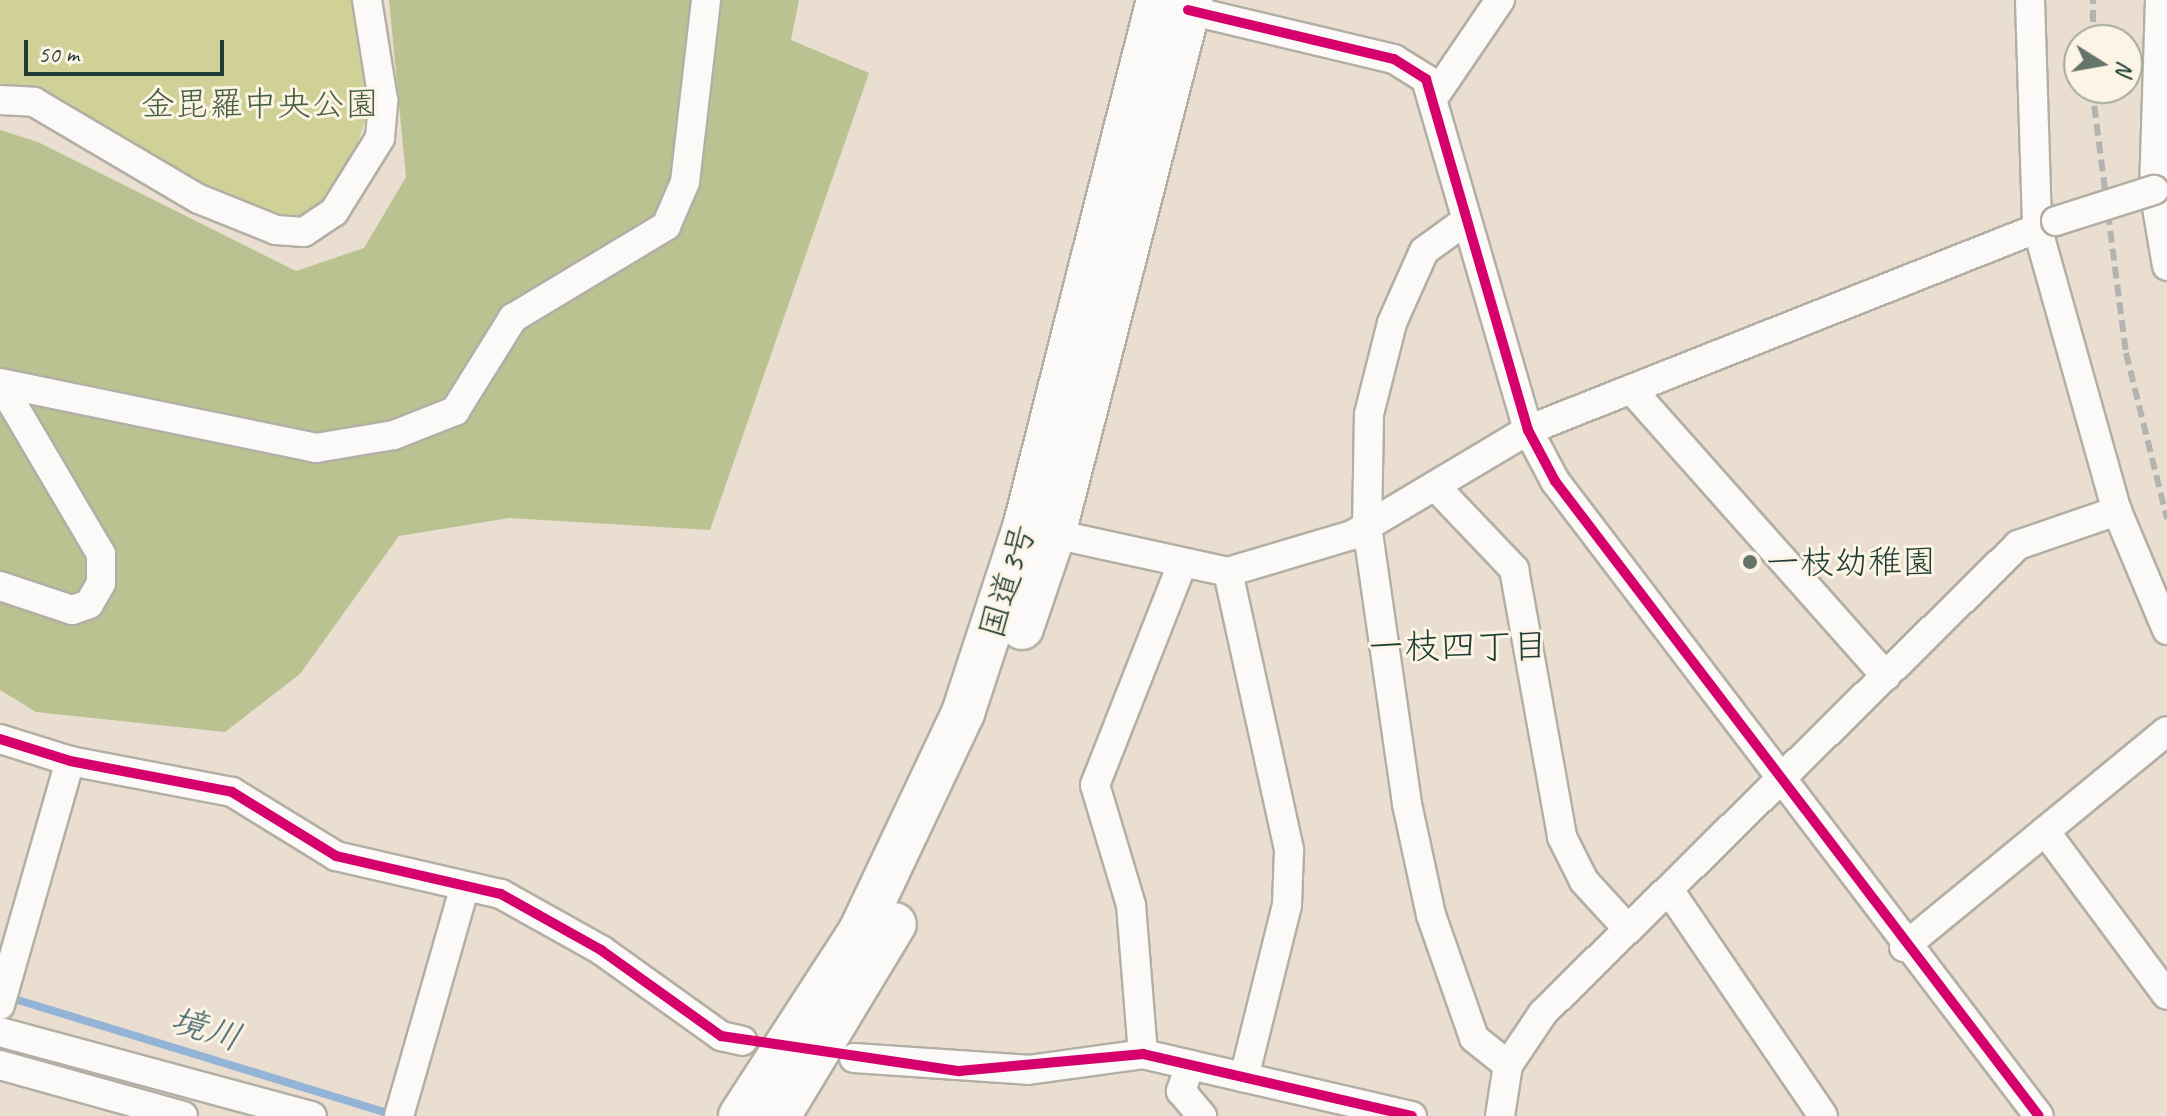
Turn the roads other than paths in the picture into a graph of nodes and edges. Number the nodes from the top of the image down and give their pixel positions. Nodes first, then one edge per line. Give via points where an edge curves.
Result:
1 (367, 0) edge
2 (706, 0) edge
3 (1500, 0) edge
4 (2030, 0) edge
5 (2160, 0) edge
6 (1179, 3) edge
7 (0, 100) edge
8 (1432, 100) junction
9 (2161, 188) edge
10 (1464, 222) junction
11 (2046, 224) junction
12 (2167, 266) edge
13 (0, 384) edge
14 (1631, 389) junction
15 (1528, 430) junction
16 (1435, 486) junction
17 (2117, 511) junction
18 (1367, 526) junction
19 (1054, 534) junction
20 (1182, 564) junction
21 (1228, 572) junction
22 (0, 586) edge
23 (2167, 630) edge
24 (1886, 676) junction
25 (2167, 731) edge
26 (0, 739) edge
27 (70, 761) junction
28 (1782, 781) junction
29 (2045, 831) junction
30 (465, 886) junction
31 (1669, 890) junction
32 (1628, 929) junction
33 (1904, 947) junction
34 (2167, 995) edge
35 (0, 1005) edge
36 (0, 1032) edge
37 (742, 1041) dead end
38 (1143, 1054) junction
39 (854, 1058) dead end
40 (0, 1065) edge
41 (1190, 1065) junction
42 (1508, 1065) junction
43 (1244, 1078) junction
44 (183, 1116) edge
45 (312, 1116) edge
46 (399, 1116) edge
47 (740, 1116) edge
48 (779, 1116) edge
49 (1202, 1116) edge
50 (1412, 1116) edge
51 (1500, 1116) edge
52 (1823, 1116) edge
53 (2039, 1116) edge

1 - 7 street via 383,100 380,138 334,212 304,232 276,230 199,199 34,102
2 - 13 street via 685,182 666,226 513,318 455,411 394,435 316,448
3 - 8 street
4 - 11 street
5 - 9 street
6 - 8 street via 1394,59 1426,79
6 - 19 highway, 国道3号
6 - 47 highway, 国道3号 via 968,700 860,931
8 - 10 street
9 - 11 street, bridge
9 - 12 street
10 - 15 street
10 - 18 street via 1424,251 1392,323 1369,414
11 - 14 street
11 - 17 street
13 - 22 street via 101,554 101,583 89,604 72,610
14 - 15 street
14 - 24 street
15 - 16 street
15 - 28 street via 1555,481
16 - 18 street
16 - 32 street via 1514,569 1562,837 1584,881
17 - 23 street
17 - 24 street via 2018,545
18 - 21 street
18 - 42 street via 1407,804 1431,915 1474,1038
19 - 20 street
19 - 48 highway, 国道3号 via 1004,680 930,853 855,995
20 - 21 street
20 - 38 street via 1095,785 1131,905
21 - 43 street via 1289,850 1287,905
24 - 28 street
25 - 29 street
26 - 27 street
27 - 30 street via 232,792 336,856
27 - 35 street
28 - 31 street
28 - 33 street
29 - 33 street
29 - 34 street
30 - 37 street via 501,894 601,950 721,1036
30 - 46 street
31 - 32 street
31 - 52 street
32 - 42 street via 1543,1013
33 - 53 street
36 - 45 street
38 - 39 street via 1014,1071
38 - 41 street
40 - 44 street
41 - 43 street
41 - 49 street via 1181,1091
42 - 51 street
43 - 50 street

